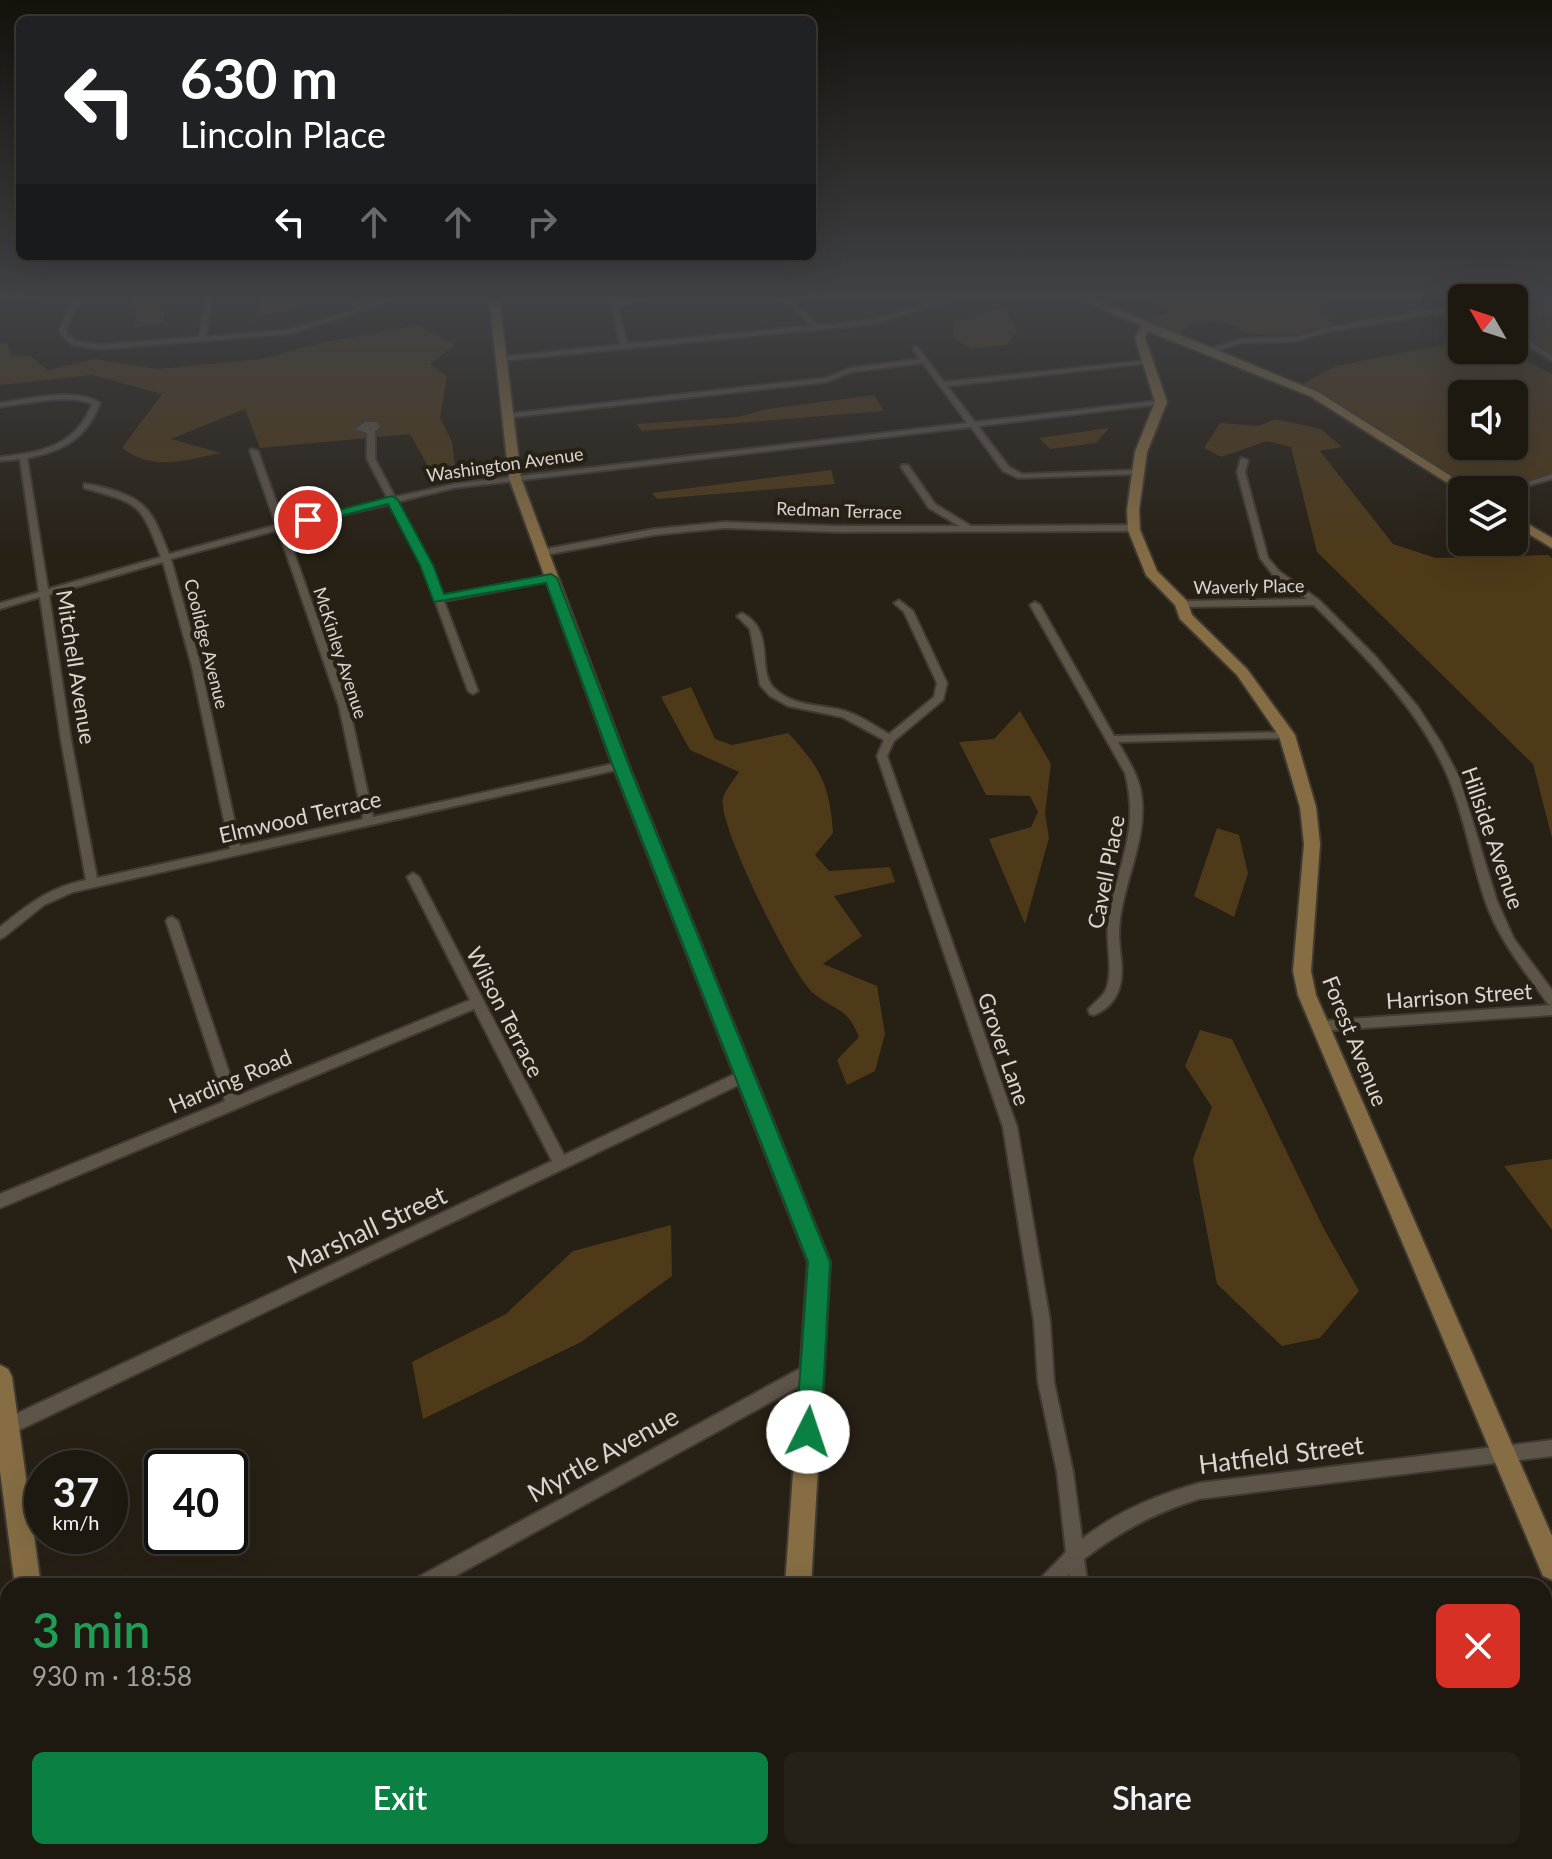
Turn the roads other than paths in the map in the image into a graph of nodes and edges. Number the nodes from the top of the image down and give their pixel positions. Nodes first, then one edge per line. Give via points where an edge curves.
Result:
1 (503, 384) edge
2 (794, 384) edge
3 (943, 384) edge
4 (1156, 384) edge
5 (1287, 384) edge
6 (1161, 402) junction
7 (0, 405) edge
8 (506, 416) junction
9 (970, 424) junction
10 (371, 430) dead end
11 (254, 451) dead end
12 (23, 456) junction
13 (0, 459) edge
14 (1244, 460) dead end
15 (905, 467) dead end
16 (1139, 472) junction
17 (1552, 476) edge
18 (515, 478) junction
19 (1448, 478) edge
20 (1528, 483) edge
21 (87, 486) dead end
22 (392, 500) junction
23 (280, 527) junction
24 (1134, 528) junction
25 (970, 529) junction
26 (1528, 529) edge
27 (1552, 544) edge
28 (545, 552) junction
29 (168, 558) junction
30 (551, 578) junction
31 (44, 593) junction
32 (439, 599) junction
33 (1316, 602) junction
34 (899, 603) dead end
35 (1182, 604) junction
36 (1035, 605) dead end
37 (0, 606) edge
38 (742, 616) dead end
39 (473, 691) dead end
40 (1287, 735) junction
41 (890, 739) junction
42 (1111, 739) junction
43 (621, 766) junction
44 (369, 823) junction
45 (236, 852) junction
46 (413, 877) dead end
47 (92, 882) junction
48 (172, 921) dead end
49 (0, 934) edge
50 (1552, 1000) edge
51 (477, 1002) junction
52 (1094, 1010) dead end
53 (1552, 1010) edge
54 (1321, 1026) junction
55 (746, 1075) junction
56 (233, 1104) junction
57 (561, 1164) junction
58 (0, 1201) edge
59 (812, 1370) junction
60 (1, 1390) edge
61 (7, 1427) junction
62 (1552, 1448) edge
63 (1505, 1453) junction
64 (1075, 1554) junction
65 (1552, 1567) edge
66 (27, 1578) edge
67 (434, 1578) edge
68 (799, 1578) edge
69 (1052, 1578) edge
70 (1078, 1578) edge

1 - 8 street
2 - 8 street
3 - 9 street
4 - 6 street
5 - 19 street via 1324,399
6 - 9 street, Washington Avenue
6 - 16 street, Forest Avenue via 1141,452
7 - 12 street via 71,398 96,403 91,422 79,435
8 - 18 street
9 - 16 street via 1006,469 1021,476
9 - 18 street, Washington Avenue
10 - 22 street via 371,459
11 - 23 street, McKinley Avenue
12 - 13 street
12 - 31 street, Mitchell Avenue
14 - 33 street, Hillside Avenue via 1241,472 1264,558
15 - 25 street via 932,506
16 - 24 street, Forest Avenue
17 - 20 street
18 - 22 street, Washington Avenue
18 - 28 street
21 - 29 street, Coolidge Avenue via 138,503
22 - 23 street, Washington Avenue
22 - 32 street
23 - 29 street, Washington Avenue
23 - 44 street, McKinley Avenue via 344,706
24 - 25 street, Redman Terrace
24 - 35 street, Forest Avenue via 1151,572
25 - 28 street, Redman Terrace via 725,525
26 - 27 street
28 - 30 street
29 - 31 street, Washington Avenue
29 - 45 street, Coolidge Avenue
30 - 32 street
30 - 43 street
31 - 37 street, Washington Avenue
31 - 47 street, Mitchell Avenue
32 - 39 street
33 - 35 street, Waverly Place
33 - 50 street, Hillside Avenue via 1373,659 1436,743 1454,777 1491,901 1509,941
34 - 41 street via 908,611 942,683 930,708
35 - 40 street, Forest Avenue via 1185,616 1242,672
36 - 42 street, Cavell Place
38 - 41 street via 755,628 765,685 771,692 793,705 842,713
40 - 42 street
40 - 54 street, Forest Avenue via 1308,807 1312,844 1302,971
41 - 64 street, Grover Lane via 882,756 884,767 1010,1127
42 - 52 street, Cavell Place via 1133,782 1138,822 1115,912 1117,973 1110,996
43 - 44 street, Elmwood Terrace
43 - 55 street
44 - 45 street, Elmwood Terrace
45 - 47 street, Elmwood Terrace
46 - 51 street, Wilson Terrace
47 - 49 street, Elmwood Terrace via 40,902
48 - 56 street
51 - 56 street, Harding Road
51 - 57 street, Wilson Terrace
53 - 54 street, Harrison Street
54 - 63 street, Forest Avenue
55 - 57 street, Marshall Street
55 - 59 street via 819,1262
56 - 58 street, Harding Road
57 - 61 street, Marshall Street
59 - 67 street, Myrtle Avenue
59 - 68 street
60 - 61 street
61 - 66 street
62 - 63 street, Hatfield Street
63 - 64 street, Hatfield Street via 1199,1491 1146,1507
63 - 65 street, Forest Avenue
64 - 69 street, Hatfield Street
64 - 70 street, Grover Lane

